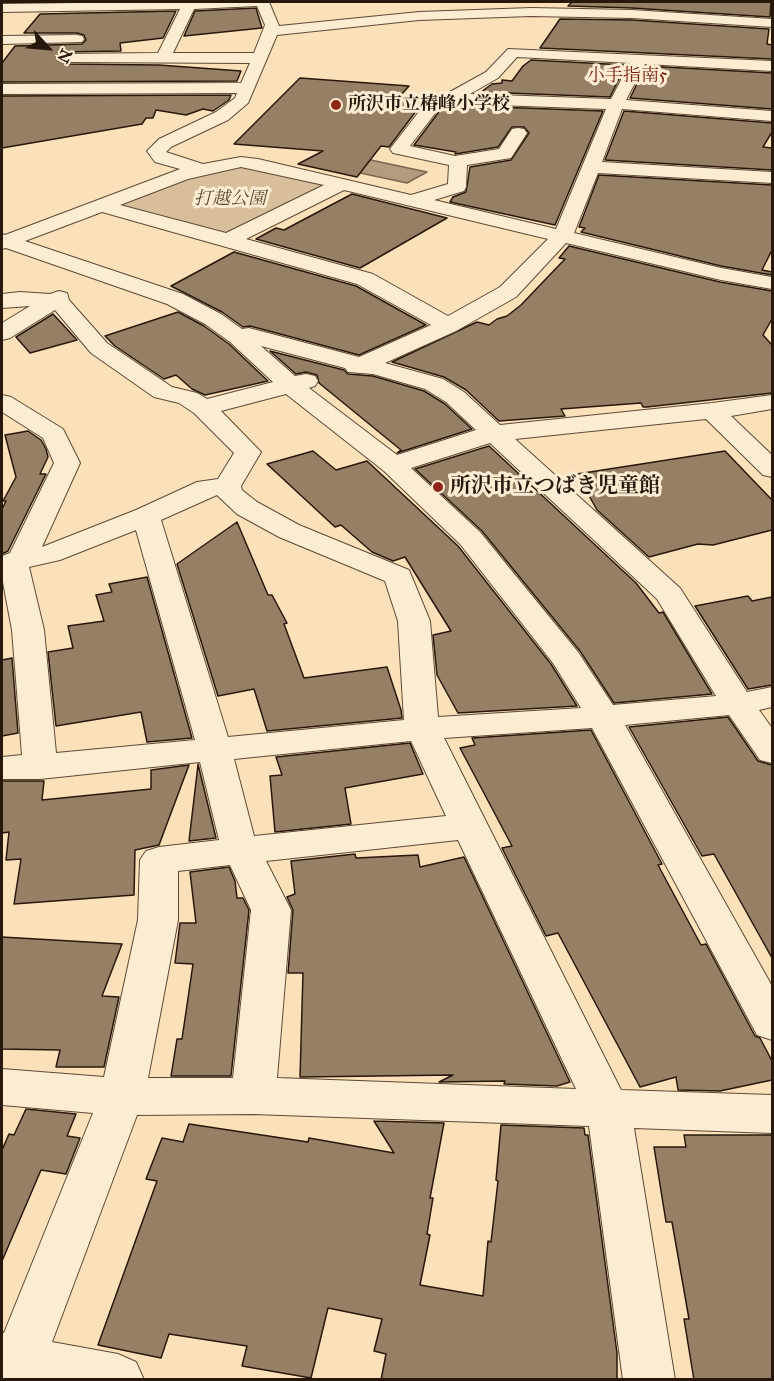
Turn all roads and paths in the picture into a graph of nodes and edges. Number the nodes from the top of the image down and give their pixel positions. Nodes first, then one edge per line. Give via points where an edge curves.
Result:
1 (255, 2) edge
2 (262, 2) edge
3 (429, 2) edge
4 (678, 2) edge
5 (95, 5) edge
6 (189, 5) junction
7 (532, 7) edge
8 (2, 8) edge
9 (348, 9) dead end
10 (419, 16) junction
11 (664, 16) junction
12 (376, 20) junction
13 (772, 23) edge
14 (271, 30) junction
15 (83, 31) junction
16 (2, 40) edge
17 (163, 58) junction
18 (259, 58) junction
19 (640, 59) junction
20 (772, 66) edge
21 (55, 72) junction
22 (247, 88) junction
23 (2, 89) edge
24 (452, 98) junction
25 (616, 104) junction
26 (772, 116) edge
27 (518, 133) dead end
28 (455, 161) junction
29 (589, 167) junction
30 (199, 169) junction
31 (772, 178) edge
32 (342, 184) junction
33 (412, 200) junction
34 (100, 205) junction
35 (561, 237) junction
36 (228, 240) junction
37 (3, 241) edge
38 (100, 275) junction
39 (772, 284) edge
40 (2, 301) edge
41 (54, 301) junction
42 (448, 326) junction
43 (2, 333) edge
44 (237, 337) junction
45 (364, 365) junction
46 (290, 385) junction
47 (2, 402) edge
48 (772, 402) edge
49 (203, 408) junction
50 (712, 411) junction
51 (495, 433) junction
52 (393, 465) junction
53 (772, 469) edge
54 (227, 486) junction
55 (146, 516) junction
56 (22, 559) junction
57 (772, 697) edge
58 (738, 704) junction
59 (603, 717) junction
60 (422, 729) junction
61 (215, 751) junction
62 (772, 752) edge
63 (40, 767) junction
64 (2, 768) edge
65 (469, 826) junction
66 (242, 852) junction
67 (772, 1023) edge
68 (2, 1087) edge
69 (253, 1096) junction
70 (122, 1097) junction
71 (609, 1110) junction
72 (772, 1114) edge
73 (10, 1366) edge
74 (118, 1380) edge
75 (650, 1380) edge

1 - 6 street
2 - 14 street
3 - 10 street via 419,7
4 - 11 street
5 - 6 street
5 - 8 street
5 - 15 street
6 - 17 street
7 - 10 street
7 - 11 street via 604,19
9 - 12 street
10 - 12 street
11 - 13 street via 696,24
12 - 14 street
14 - 18 street
15 - 16 street
15 - 21 street
17 - 18 street
17 - 21 street
18 - 22 street
19 - 20 street via 692,57
19 - 24 street via 593,51 513,52 492,75
19 - 25 street
21 - 22 street
21 - 23 street
22 - 30 street via 242,100 231,110 156,151 161,158
24 - 25 street
24 - 28 street via 438,98 399,149
25 - 26 street
25 - 29 street
27 - 28 street via 505,154
28 - 33 street via 458,187
29 - 31 street
29 - 35 street
30 - 32 street via 241,162
30 - 34 street
32 - 33 street
32 - 36 street
33 - 35 street
34 - 36 street
34 - 37 street
35 - 39 street
35 - 42 street via 508,292
36 - 42 street via 365,279
37 - 38 street
38 - 41 street
38 - 44 street via 175,299
40 - 41 street
41 - 43 street
41 - 49 street via 62,305 99,348 163,392 188,398
42 - 45 street
44 - 45 street via 249,335
44 - 46 street
45 - 46 street
45 - 51 street via 434,384 455,397
46 - 49 street
46 - 52 street
47 - 56 street via 54,434 67,463
48 - 50 street
49 - 54 street via 248,452
50 - 51 street
50 - 53 street
51 - 52 street
51 - 58 street via 669,594
52 - 59 street via 470,537 567,659
54 - 55 street via 207,488
54 - 60 street via 230,494 247,508 289,531 398,576 414,621
55 - 56 street via 50,554
55 - 61 street
56 - 63 street via 13,561 28,630
57 - 58 street
58 - 59 street
58 - 62 street
59 - 60 street
59 - 67 street
60 - 61 street
60 - 65 street
61 - 63 street
61 - 66 street
63 - 64 street
65 - 66 street
65 - 71 street
66 - 69 street via 271,910
66 - 70 street via 159,860 158,920
68 - 70 street
69 - 70 street
69 - 71 street
70 - 73 street
71 - 72 street
71 - 75 street
73 - 74 street

